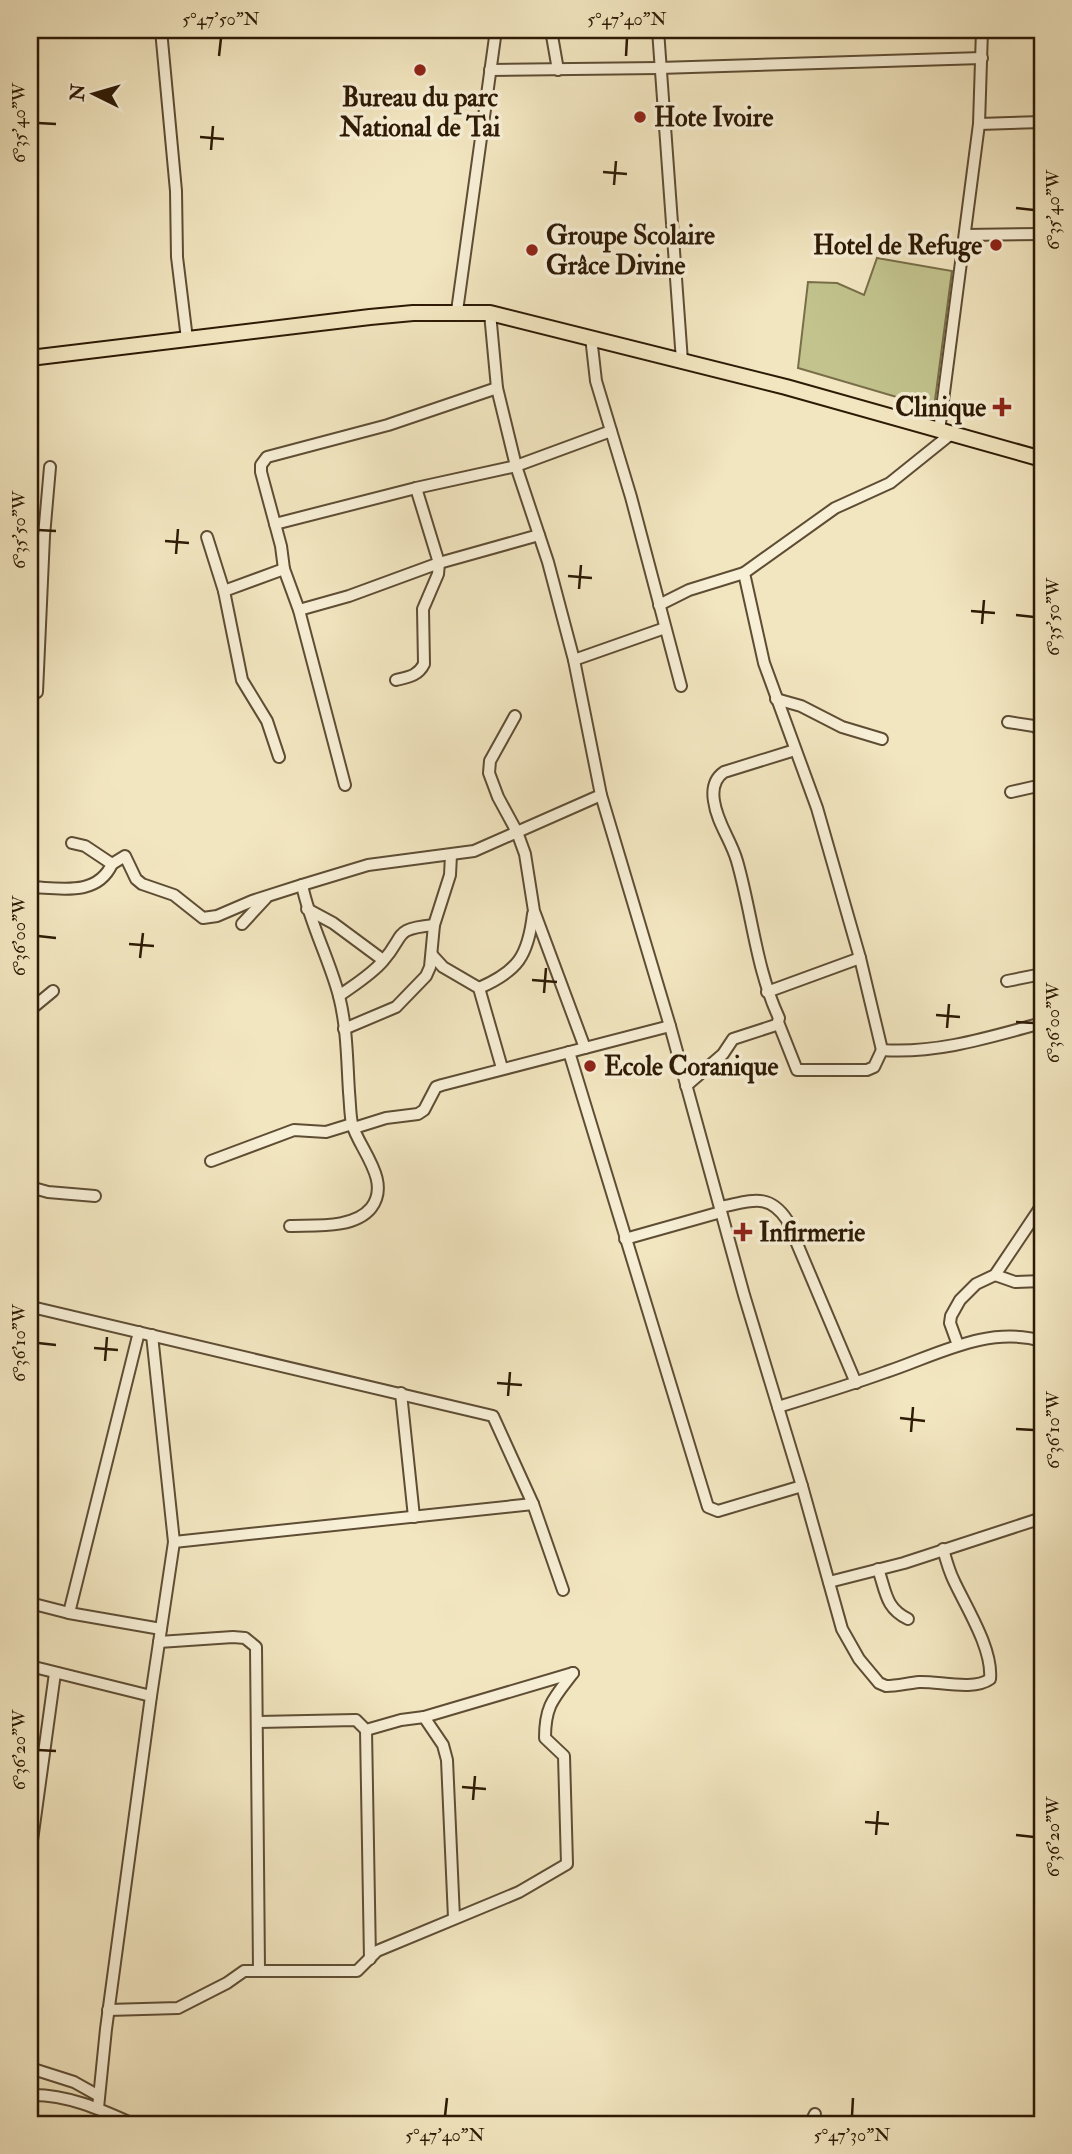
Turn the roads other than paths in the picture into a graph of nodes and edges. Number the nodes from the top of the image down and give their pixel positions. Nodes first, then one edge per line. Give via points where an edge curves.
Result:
1 (162, 30) edge
2 (496, 30) edge
3 (551, 30) edge
4 (658, 30) edge
5 (982, 30) edge
6 (982, 58) junction
7 (659, 68) junction
8 (490, 70) junction
9 (558, 70) junction
10 (1042, 122) edge
11 (979, 124) junction
12 (1042, 234) edge
13 (965, 235) junction
14 (457, 311) junction
15 (490, 313) junction
16 (591, 337) junction
17 (187, 339) junction
18 (30, 358) edge
19 (681, 361) junction
20 (497, 388) junction
21 (611, 431) junction
22 (945, 432) junction
23 (1042, 459) edge
24 (516, 466) junction
25 (50, 467) dead end
26 (416, 488) junction
27 (275, 524) junction
28 (30, 535) edge
29 (539, 535) junction
30 (44, 536) junction
31 (207, 537) dead end
32 (439, 564) junction
33 (284, 569) junction
34 (744, 573) junction
35 (224, 591) junction
36 (659, 605) junction
37 (299, 610) junction
38 (665, 628) junction
39 (574, 660) junction
40 (396, 680) dead end
41 (681, 685) dead end
42 (37, 692) dead end
43 (776, 699) junction
44 (515, 716) dead end
45 (1008, 722) dead end
46 (1042, 731) edge
47 (882, 739) dead end
48 (795, 750) junction
49 (279, 757) dead end
50 (345, 785) dead end
51 (1042, 785) edge
52 (1011, 792) dead end
53 (601, 795) junction
54 (517, 832) junction
55 (72, 843) dead end
56 (451, 855) junction
57 (112, 864) junction
58 (302, 885) junction
59 (30, 887) edge
60 (267, 898) junction
61 (307, 909) junction
62 (534, 911) junction
63 (242, 925) dead end
64 (434, 925) junction
65 (432, 956) junction
66 (860, 958) junction
67 (383, 960) junction
68 (1042, 974) edge
69 (1007, 981) dead end
70 (479, 988) junction
71 (53, 991) dead end
72 (767, 992) junction
73 (339, 996) junction
74 (30, 1010) edge
75 (779, 1022) junction
76 (1042, 1023) edge
77 (670, 1026) junction
78 (344, 1029) junction
79 (585, 1048) junction
80 (882, 1049) junction
81 (569, 1052) junction
82 (502, 1068) junction
83 (687, 1086) junction
84 (353, 1126) junction
85 (211, 1161) dead end
86 (30, 1187) edge
87 (95, 1196) dead end
88 (1042, 1205) edge
89 (720, 1209) junction
90 (290, 1226) dead end
91 (625, 1239) junction
92 (995, 1275) junction
93 (1042, 1281) edge
94 (30, 1309) edge
95 (139, 1332) junction
96 (152, 1335) junction
97 (1042, 1340) edge
98 (958, 1346) junction
99 (856, 1383) junction
100 (401, 1393) junction
101 (778, 1407) junction
102 (802, 1486) junction
103 (533, 1504) junction
104 (414, 1517) junction
105 (1042, 1518) edge
106 (174, 1542) junction
107 (943, 1549) junction
108 (878, 1569) junction
109 (829, 1582) junction
110 (564, 1590) dead end
111 (30, 1603) edge
112 (69, 1613) junction
113 (908, 1619) dead end
114 (161, 1629) junction
115 (159, 1642) junction
116 (30, 1666) edge
117 (55, 1673) junction
118 (150, 1696) junction
119 (424, 1717) junction
120 (258, 1722) junction
121 (366, 1730) junction
122 (30, 1855) edge
123 (454, 1918) junction
124 (370, 1959) junction
125 (259, 1970) junction
126 (108, 2010) junction
127 (30, 2068) edge
128 (30, 2095) edge
129 (99, 2102) junction
130 (133, 2124) edge

1 - 17 street
2 - 8 street
3 - 9 street
4 - 7 street
5 - 6 street
6 - 7 street
6 - 11 street
7 - 9 street
7 - 19 street
8 - 9 street
8 - 14 street
10 - 11 street
11 - 13 street
12 - 13 street
13 - 22 street
14 - 15 main road
14 - 17 main road
15 - 16 main road
15 - 20 street
16 - 19 main road
16 - 21 street via 596,382
17 - 18 main road
19 - 22 main road
20 - 24 street
20 - 27 street via 388,425 267,457 261,472
21 - 24 street
21 - 36 street
22 - 23 main road
22 - 34 street via 890,483 835,508
24 - 26 street
24 - 29 street
25 - 30 street
26 - 27 street
26 - 32 street
27 - 33 street
28 - 30 street
29 - 32 street
29 - 39 street
30 - 42 street
31 - 35 street
32 - 37 street
32 - 40 street via 423,608 424,664 421,671
33 - 35 street
33 - 37 street
34 - 36 street
34 - 43 street
35 - 49 street via 242,680 267,721
36 - 38 street
37 - 50 street
38 - 39 street
38 - 41 street
39 - 53 street
43 - 47 street
43 - 48 street
44 - 54 street via 490,761 489,774
45 - 46 street
48 - 66 street via 817,808
48 - 72 street via 724,772 714,789 719,820 747,897
51 - 52 street
53 - 54 street
53 - 77 street
54 - 56 street
54 - 62 street
55 - 57 street
56 - 58 street via 368,865
56 - 64 street via 448,884
57 - 59 street via 103,880 86,887
57 - 60 street via 125,856 142,884 174,895 203,918
58 - 60 street
58 - 61 street
60 - 63 street
61 - 67 street
61 - 73 street
62 - 70 street via 530,942 510,972
62 - 79 street
64 - 65 street
64 - 67 street via 408,929
65 - 70 street
65 - 78 street via 426,976 401,1003
66 - 72 street
66 - 80 street
67 - 73 street
68 - 69 street
70 - 82 street
71 - 74 street
72 - 75 street
73 - 78 street
75 - 80 street via 800,1071 867,1070 874,1067
75 - 83 street via 733,1039
76 - 80 street via 965,1044
77 - 79 street
77 - 83 street
78 - 84 street
79 - 81 street
81 - 82 street
81 - 91 street
82 - 84 street via 436,1087 418,1114
83 - 89 street
84 - 85 street via 326,1132 294,1130
84 - 90 street via 376,1174 377,1196 372,1206 351,1220
86 - 87 street
88 - 92 street
89 - 91 street
89 - 99 street via 759,1200 779,1207
89 - 101 street
91 - 102 street via 708,1507 718,1511
92 - 93 street via 1015,1282
92 - 98 street via 976,1284 951,1316
94 - 95 street
95 - 96 street
95 - 112 street
96 - 100 street
96 - 106 street
97 - 98 street via 1008,1335
98 - 99 street
99 - 101 street
100 - 103 street via 493,1416
100 - 104 street
101 - 102 street
102 - 109 street
103 - 104 street
103 - 110 street
104 - 106 street
105 - 107 street
106 - 114 street
107 - 108 street
107 - 109 street via 983,1645 991,1672 985,1683 879,1683 850,1646
108 - 109 street
108 - 113 street via 891,1608
111 - 112 street
112 - 114 street
114 - 115 street
115 - 118 street
115 - 120 street via 245,1638 256,1647
116 - 117 street
117 - 118 street
117 - 122 street
118 - 126 street
119 - 121 street
119 - 123 street via 443,1745 447,1760
119 - 123 street via 573,1673 545,1716 545,1738 564,1756 567,1864 519,1892
120 - 121 street via 356,1720
120 - 125 street
121 - 124 street
123 - 124 street via 377,1951
124 - 125 street via 358,1971
125 - 126 street via 243,1971 178,2008
126 - 129 street
127 - 129 street via 74,2082
128 - 129 street
129 - 130 street

